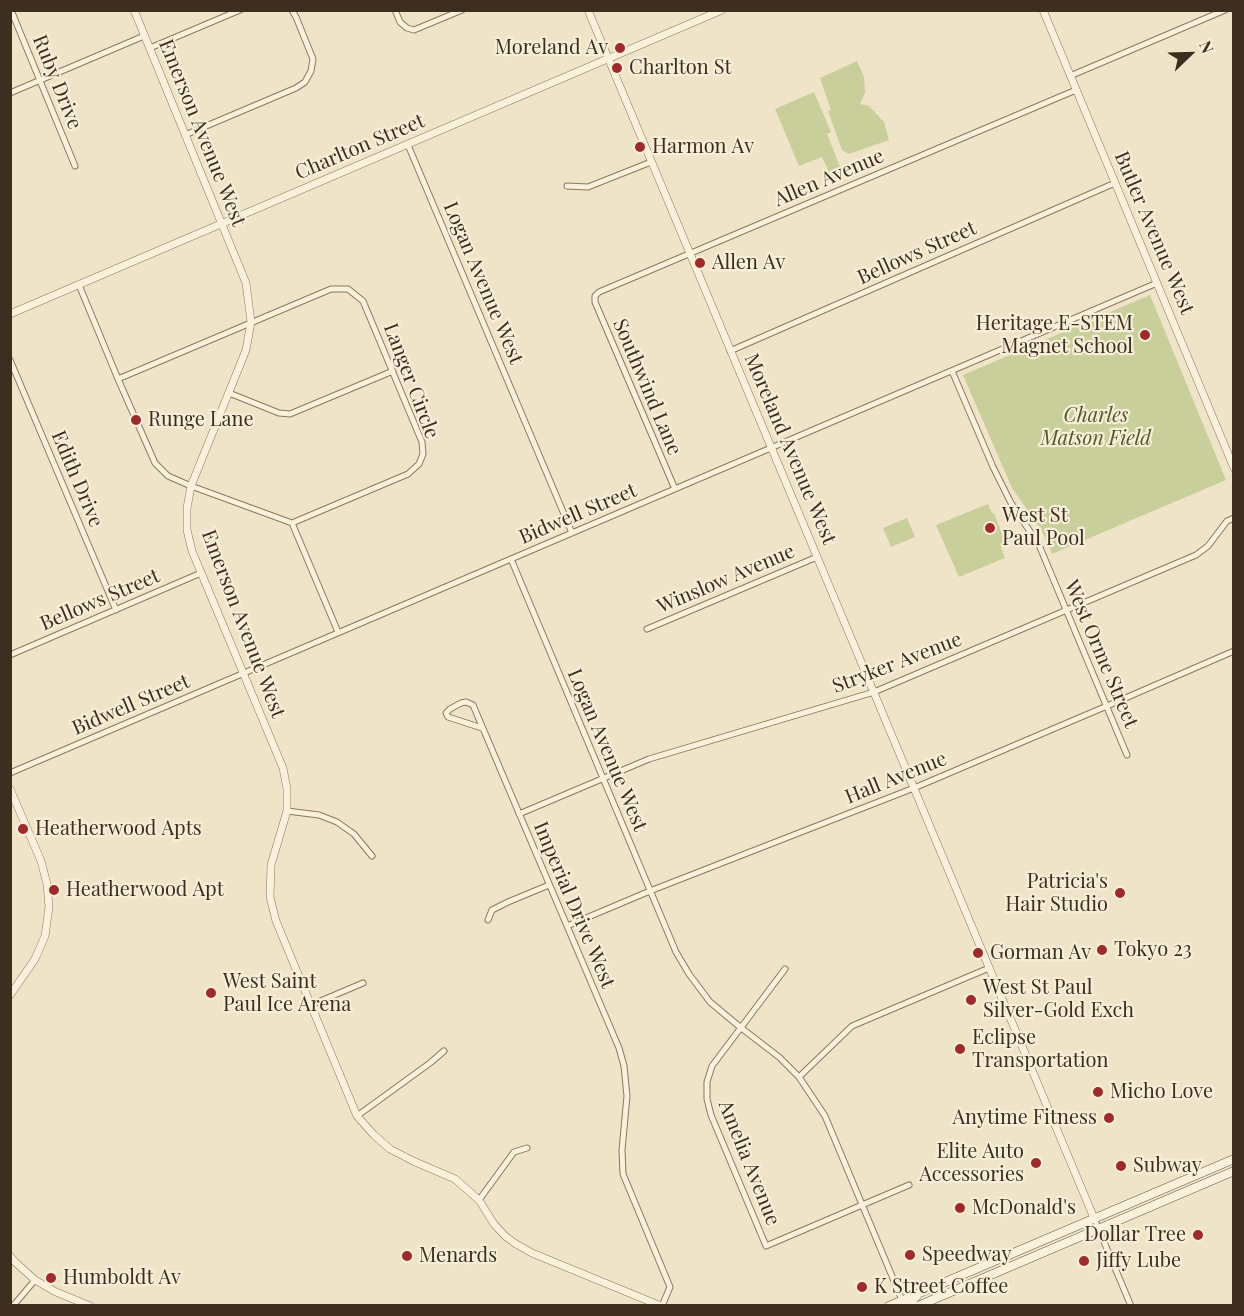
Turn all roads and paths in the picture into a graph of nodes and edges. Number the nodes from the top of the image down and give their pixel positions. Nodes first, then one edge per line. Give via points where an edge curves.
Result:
1 (11, 10) edge
2 (134, 10) edge
3 (240, 10) edge
4 (291, 10) edge
5 (396, 10) edge
6 (462, 10) edge
7 (588, 10) edge
8 (723, 10) edge
9 (1043, 10) edge
10 (1225, 10) edge
11 (144, 36) junction
12 (150, 48) junction
13 (609, 60) junction
14 (1071, 76) junction
15 (40, 80) junction
16 (1077, 90) junction
17 (10, 93) edge
18 (185, 135) junction
19 (408, 145) junction
20 (651, 162) junction
21 (75, 165) dead end
22 (1115, 183) junction
23 (567, 186) dead end
24 (221, 224) junction
25 (690, 254) junction
26 (1156, 283) junction
27 (79, 285) junction
28 (595, 296) joint
29 (12, 311) edge
30 (251, 322) junction
31 (730, 351) junction
32 (10, 360) edge
33 (393, 371) junction
34 (952, 371) junction
35 (118, 379) junction
36 (229, 393) junction
37 (771, 448) junction
38 (1233, 468) edge
39 (192, 486) junction
40 (675, 489) junction
41 (1233, 518) edge
42 (292, 523) junction
43 (572, 533) junction
44 (817, 557) junction
45 (511, 559) junction
46 (201, 573) junction
47 (116, 610) junction
48 (1066, 610) junction
49 (647, 628) dead end
50 (338, 632) junction
51 (1233, 651) edge
52 (10, 655) edge
53 (243, 673) junction
54 (874, 693) junction
55 (1107, 706) junction
56 (482, 728) junction
57 (1127, 755) dead end
58 (10, 773) edge
59 (603, 778) junction
60 (914, 788) junction
61 (10, 789) edge
62 (287, 811) junction
63 (519, 814) junction
64 (372, 856) dead end
65 (549, 885) junction
66 (650, 891) junction
67 (488, 920) dead end
68 (567, 926) junction
69 (989, 968) junction
70 (785, 969) dead end
71 (363, 983) dead end
72 (10, 994) edge
73 (311, 1005) junction
74 (740, 1027) junction
75 (444, 1051) dead end
76 (799, 1077) junction
77 (357, 1116) junction
78 (527, 1148) dead end
79 (1233, 1159) edge
80 (1233, 1171) edge
81 (909, 1185) dead end
82 (479, 1200) junction
83 (862, 1205) junction
84 (1094, 1218) junction
85 (1098, 1229) junction
86 (10, 1256) edge
87 (35, 1280) junction
88 (903, 1304) edge
89 (13, 1305) edge
90 (90, 1305) edge
91 (662, 1305) edge
92 (889, 1305) edge
93 (918, 1305) edge
94 (1131, 1305) edge

1 - 15 street, Ruby Drive
2 - 11 street, Emerson Avenue West
3 - 12 street
4 - 18 street via 313,59 305,82
5 - 6 street via 400,22 414,30
7 - 13 street, Moreland Avenue West
8 - 13 street, Charlton Street
9 - 14 street, Butler Avenue West
10 - 14 street
11 - 12 street, Emerson Avenue West
11 - 15 street
12 - 18 street, Emerson Avenue West
13 - 19 street, Charlton Street
13 - 20 street, Moreland Avenue West
14 - 16 street, Butler Avenue West
15 - 17 street
15 - 21 street, Ruby Drive
16 - 22 street, Butler Avenue West
16 - 25 street, Allen Avenue
18 - 24 street, Emerson Avenue West
19 - 24 street, Charlton Street
19 - 43 street, Logan Avenue West
20 - 23 street via 588,187
20 - 25 street, Moreland Avenue West
22 - 26 street, Butler Avenue West
22 - 31 street, Bellows Street
24 - 27 street, Charlton Street
24 - 30 street, Emerson Avenue West via 246,283
25 - 28 street, Allen Avenue
25 - 31 street, Moreland Avenue West
26 - 34 street, Bidwell Street
26 - 38 street, Butler Avenue West
27 - 29 street, Charlton Street
27 - 35 street
28 - 40 street, Southwind Lane
30 - 33 street, Langer Circle via 330,289 348,289 363,301
30 - 35 street, Langer Circle
30 - 36 street, Emerson Avenue West via 246,350
31 - 37 street, Moreland Avenue West
32 - 47 street, Edith Drive
33 - 36 street via 290,414
33 - 42 street, Langer Circle via 423,442 419,464 408,474
34 - 37 street, Bidwell Street
34 - 48 street, West Orme Street via 993,467 1039,545
35 - 39 street via 155,463 168,476
36 - 39 street, Emerson Avenue West
37 - 40 street, Bidwell Street
37 - 44 street, Moreland Avenue West
39 - 42 street
39 - 46 street, Emerson Avenue West via 188,530
40 - 43 street, Bidwell Street
41 - 48 street, Stryker Avenue via 1196,555
42 - 50 street
43 - 45 street, Bidwell Street
44 - 49 street, Winslow Avenue
44 - 54 street, Moreland Avenue West
45 - 50 street, Bidwell Street
45 - 59 street, Logan Avenue West
46 - 47 street, Bellows Street
46 - 53 street, Emerson Avenue West
47 - 52 street, Bellows Street
48 - 54 street, Stryker Avenue
48 - 55 street, West Orme Street
50 - 53 street, Bidwell Street
51 - 55 street, Hall Avenue
53 - 58 street, Bidwell Street
53 - 62 street, Emerson Avenue West via 283,768
54 - 59 street, Stryker Avenue via 649,759
54 - 60 street, Moreland Avenue West
55 - 57 street, West Orme Street
55 - 60 street, Hall Avenue
56 - 56 street, Imperial Drive West via 473,705 466,702 446,713
56 - 63 street, Imperial Drive West
59 - 63 street, Stryker Avenue
59 - 66 street, Logan Avenue West
60 - 66 street, Hall Avenue
60 - 69 street, Moreland Avenue West
61 - 72 street via 41,861 49,907 42,944
62 - 64 street via 337,822 354,834
62 - 73 street, Emerson Avenue West via 271,865 270,897
63 - 65 street, Imperial Drive West
65 - 67 street via 492,910
65 - 68 street, Imperial Drive West
66 - 68 street, Hall Avenue
66 - 74 street, Logan Avenue West via 689,974 710,1002
68 - 91 street, Imperial Drive West via 624,1066 627,1096 623,1174 670,1287
69 - 76 street via 852,1026
69 - 84 street, Moreland Avenue West
70 - 74 street, Amelia Avenue
71 - 73 street
73 - 77 street, Emerson Avenue West
74 - 76 street, Logan Avenue West
74 - 83 street, Amelia Avenue via 712,1066 707,1099 766,1246
75 - 77 street
76 - 83 street, Logan Avenue West via 825,1116
77 - 82 street via 390,1149 455,1179
78 - 82 street via 514,1152
79 - 84 main road
80 - 85 main road
81 - 83 street
82 - 91 street via 494,1224 516,1245
83 - 88 street, Logan Avenue West
84 - 85 street
84 - 88 main road via 926,1290
85 - 93 main road
85 - 94 street
86 - 87 street
87 - 89 street
87 - 90 street
88 - 92 main road

